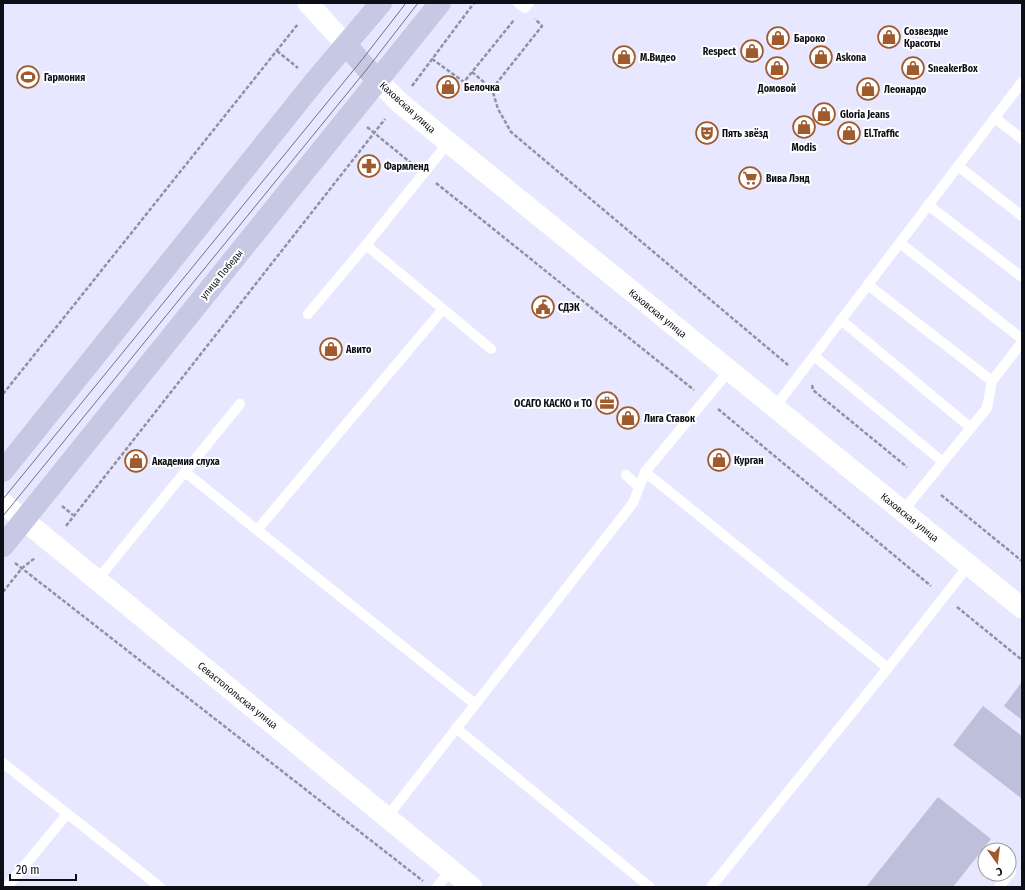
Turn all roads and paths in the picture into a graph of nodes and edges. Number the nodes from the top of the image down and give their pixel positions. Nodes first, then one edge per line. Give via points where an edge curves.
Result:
1 (381, 3) edge
2 (440, 3) edge
3 (474, 3) edge
4 (310, 5) edge
5 (524, 5) edge
6 (347, 46) junction
7 (432, 59) junction
8 (472, 72) junction
9 (377, 80) junction
10 (1022, 82) edge
11 (492, 88) junction
12 (400, 103) junction
13 (995, 118) junction
14 (1022, 138) edge
15 (448, 142) junction
16 (958, 166) junction
17 (928, 206) junction
18 (1022, 216) edge
19 (900, 243) junction
20 (366, 245) junction
21 (1022, 277) edge
22 (868, 285) junction
23 (442, 309) junction
24 (308, 314) dead end
25 (841, 320) junction
26 (1022, 341) edge
27 (491, 349) dead end
28 (814, 356) junction
29 (790, 366) dead end
30 (729, 371) junction
31 (992, 381) junction
32 (812, 385) dead end
33 (3, 394) edge
34 (240, 404) dead end
35 (775, 407) junction
36 (971, 428) junction
37 (943, 462) junction
38 (907, 467) dead end
39 (3, 471) edge
40 (185, 472) junction
41 (645, 472) junction
42 (626, 475) dead end
43 (639, 487) junction
44 (941, 495) dead end
45 (3, 503) edge
46 (903, 512) junction
47 (25, 519) junction
48 (257, 530) junction
49 (54, 543) junction
50 (8, 554) edge
51 (1022, 560) edge
52 (969, 565) junction
53 (22, 568) junction
54 (98, 579) junction
55 (3, 592) edge
56 (1022, 608) edge
57 (888, 668) junction
58 (475, 704) junction
59 (456, 728) junction
60 (3, 763) edge
61 (67, 814) junction
62 (387, 817) junction
63 (451, 870) junction
64 (425, 882) dead end
65 (7, 887) edge
66 (160, 887) edge
67 (437, 887) edge
68 (472, 887) edge
69 (650, 887) edge
70 (711, 887) edge

1 - 6 main road
2 - 9 main road, улица Победы
3 - 7 path
4 - 6 street, Каховская улица
4 - 33 path
5 - 8 path
5 - 11 path via 542,26
6 - 9 main road, Каховская улица
6 - 39 main road via 315,82
7 - 8 path via 464,82
7 - 12 path
8 - 11 path
9 - 12 street, Каховская улица
9 - 47 main road, улица Победы
10 - 13 lane
11 - 29 path via 498,109 511,132
12 - 15 street, Каховская улица
12 - 49 path via 369,139
13 - 14 lane
13 - 16 lane
15 - 20 lane
15 - 30 street, Каховская улица
16 - 17 lane
16 - 18 lane
17 - 19 lane
17 - 21 lane
19 - 22 lane
19 - 26 lane
20 - 23 lane
20 - 24 lane
22 - 25 lane
22 - 31 lane
23 - 27 lane
23 - 48 lane
25 - 28 lane
25 - 36 lane
26 - 31 lane
28 - 35 lane
28 - 37 lane
30 - 35 street, Каховская улица
30 - 41 lane
31 - 36 lane via 987,408
32 - 38 path via 813,390
34 - 40 lane
35 - 46 street, Каховская улица
36 - 37 lane
37 - 46 lane
40 - 48 lane
40 - 54 lane
41 - 43 lane
41 - 57 lane
42 - 43 lane
43 - 58 lane via 633,503
44 - 51 path
45 - 47 street, Севастопольская улица
46 - 52 street, Каховская улица
47 - 49 street, Севастопольская улица
47 - 50 main road, улица Победы
48 - 58 lane
49 - 53 path
49 - 54 street, Севастопольская улица
50 - 53 path
52 - 56 street, Каховская улица
52 - 57 lane
53 - 55 path
53 - 64 path
54 - 62 street, Севастопольская улица
57 - 70 lane
58 - 59 lane
59 - 62 lane
59 - 69 lane
60 - 61 lane
61 - 65 lane
61 - 66 lane
62 - 63 street, Севастопольская улица
63 - 67 lane
63 - 68 street, Севастопольская улица

